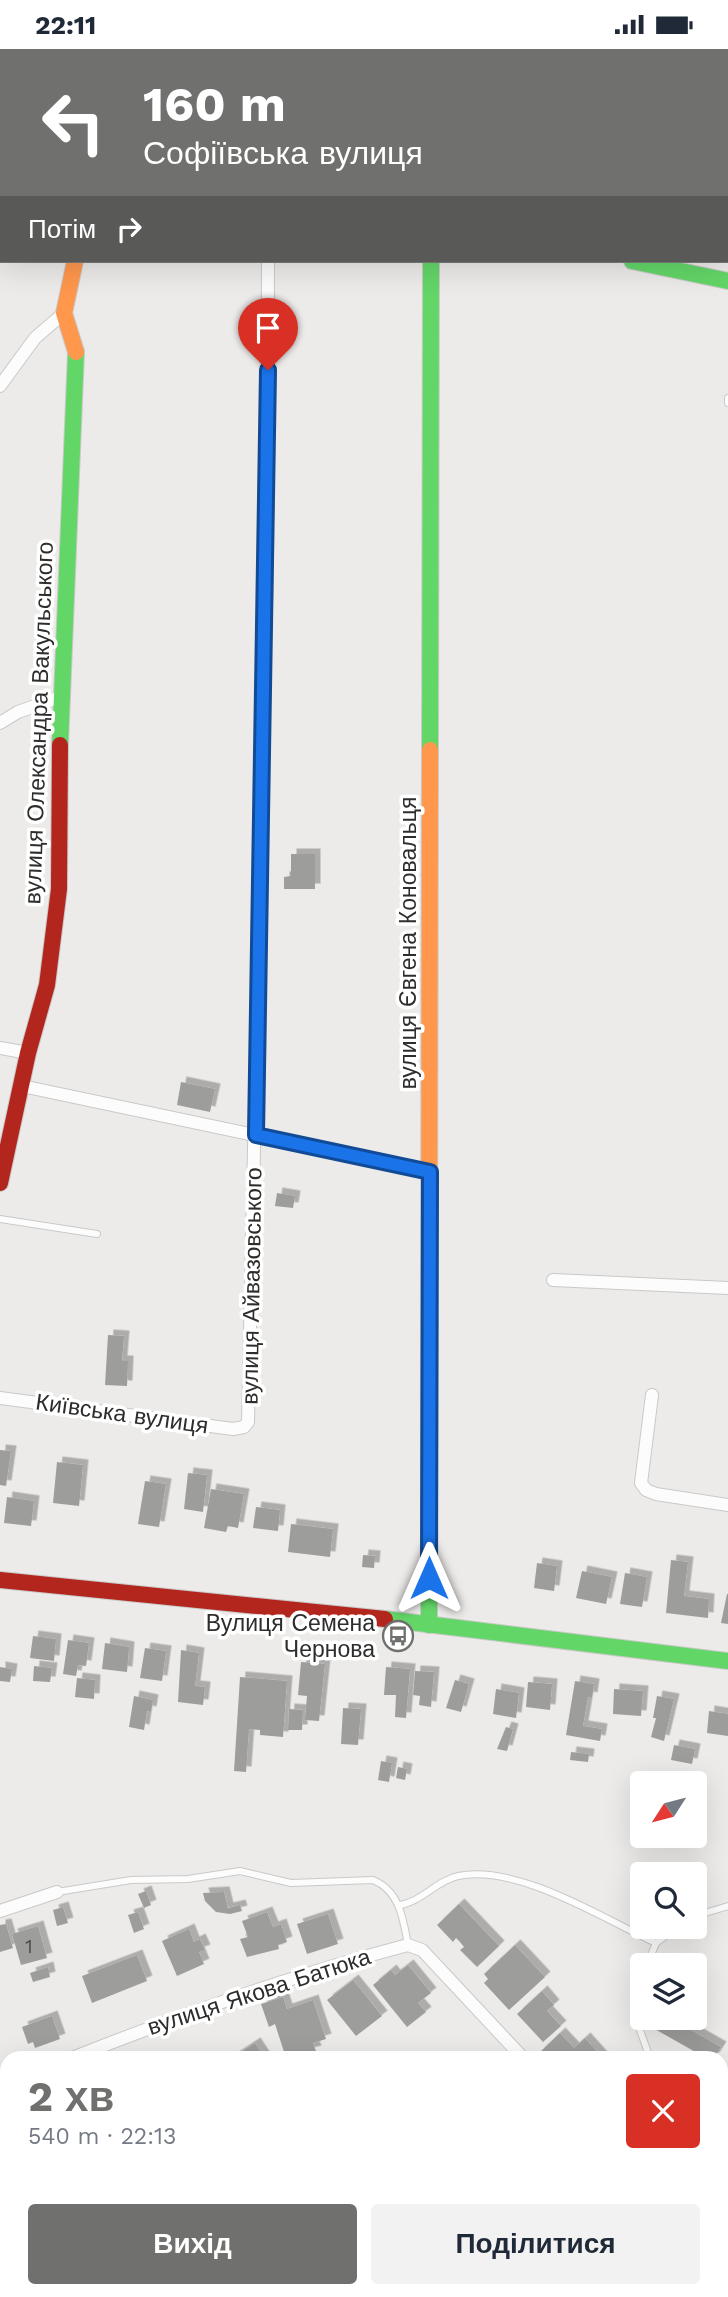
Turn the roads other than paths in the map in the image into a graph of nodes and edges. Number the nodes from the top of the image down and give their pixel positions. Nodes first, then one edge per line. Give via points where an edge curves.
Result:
1 (75, 263) edge
2 (268, 263) edge
3 (431, 263) edge
4 (642, 263) edge
5 (728, 281) edge
6 (64, 313) junction
7 (0, 386) edge
8 (60, 697) junction
9 (0, 723) edge
10 (0, 1048) edge
11 (28, 1053) junction
12 (22, 1086) junction
13 (256, 1135) junction
14 (430, 1172) junction
15 (0, 1183) edge
16 (0, 1219) edge
17 (97, 1234) dead end
18 (553, 1280) dead end
19 (728, 1288) edge
20 (652, 1395) dead end
21 (0, 1398) edge
22 (244, 1427) joint
23 (728, 1505) edge
24 (0, 1580) edge
25 (429, 1625) junction
26 (728, 1661) edge
27 (57, 1892) joint
28 (400, 1905) junction
29 (728, 1906) edge
30 (0, 1911) edge
31 (707, 1912) edge
32 (661, 1939) edge
33 (656, 1943) junction
34 (408, 1945) junction
35 (652, 1953) edge
36 (640, 2030) edge
37 (90, 2051) edge
38 (516, 2051) edge
39 (647, 2051) edge

1 - 6 street, вулиця Олександра Вакульського
2 - 13 street, вулиця Айвазовського
3 - 14 street, вулиця Євгена Коновальця
4 - 5 street
6 - 7 street via 35,338
6 - 8 street, вулиця Олександра Вакульського via 76,353
8 - 9 street
8 - 11 street, вулиця Олександра Вакульського via 59,889 47,985
10 - 11 street
11 - 12 street, вулиця Олександра Вакульського
12 - 13 street
12 - 15 street, вулиця Олександра Вакульського
13 - 14 street
13 - 22 street, вулиця Айвазовського via 248,1422
14 - 25 street, вулиця Євгена Коновальця
16 - 17 lane
18 - 19 street
20 - 23 street via 641,1483 656,1494
21 - 22 street, Київська вулиця
24 - 25 street
25 - 26 street
27 - 28 lane via 240,1871 291,1883 373,1880
27 - 30 street
28 - 33 lane via 459,1876 507,1877 543,1888
28 - 34 lane
29 - 31 lane
32 - 33 lane
33 - 35 lane
34 - 37 street, вулиця Якова Батюка via 311,1970
34 - 38 street via 422,1950
36 - 39 lane

